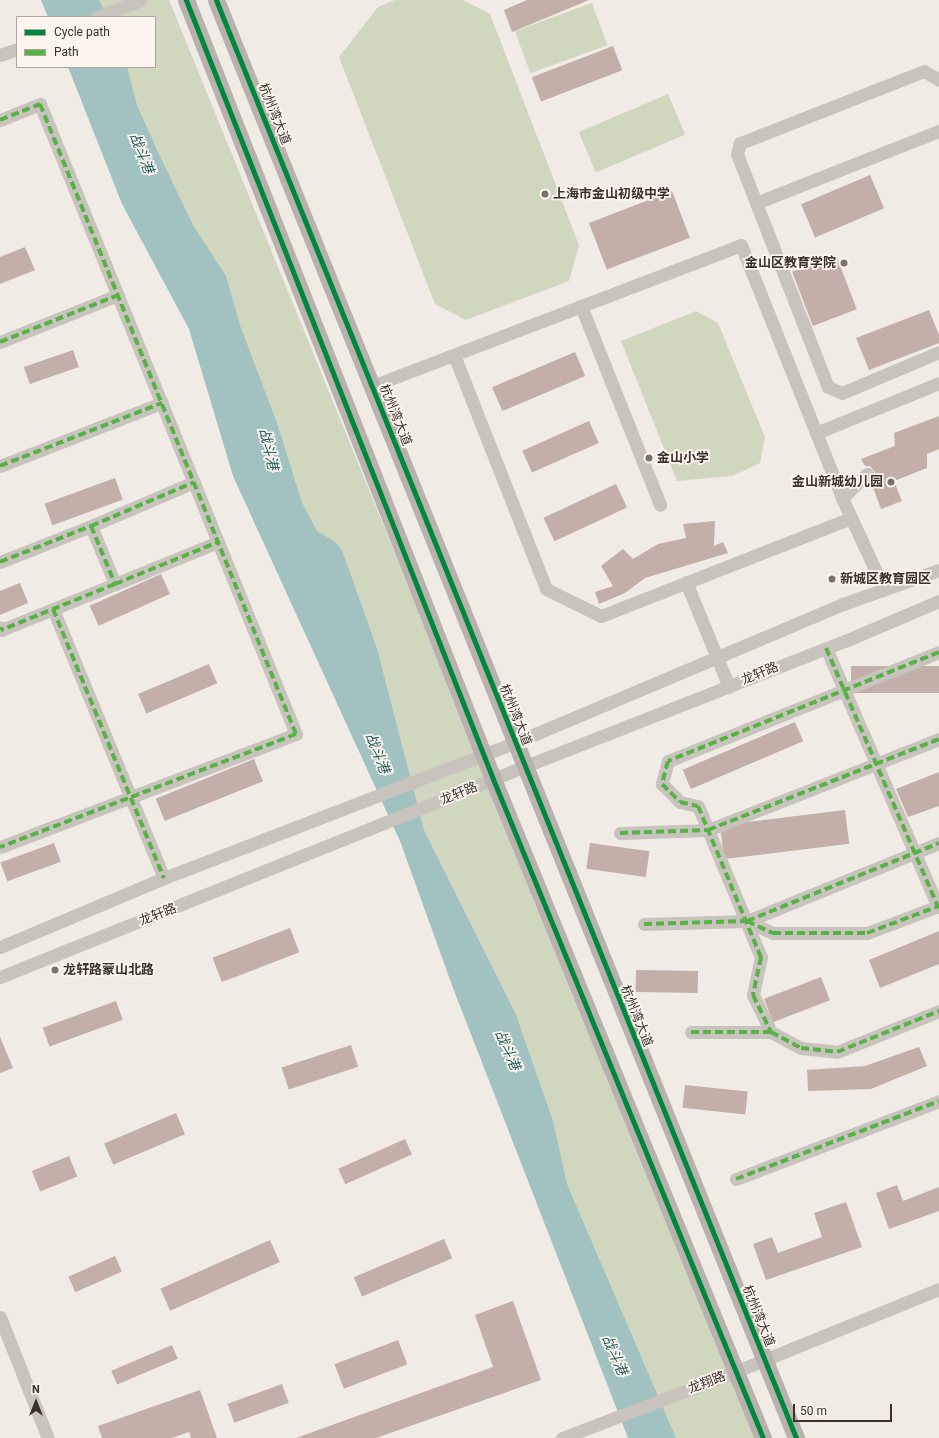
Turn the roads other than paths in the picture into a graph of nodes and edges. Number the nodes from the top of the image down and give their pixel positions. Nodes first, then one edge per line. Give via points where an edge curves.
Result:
1 (141, 0) edge
2 (186, 0) edge
3 (216, 0) edge
4 (100, 16) edge
5 (16, 49) edge
6 (0, 55) edge
7 (939, 80) edge
8 (0, 120) edge
9 (939, 131) edge
10 (756, 203) junction
11 (118, 295) junction
12 (581, 306) junction
13 (0, 342) edge
14 (939, 352) edge
15 (454, 355) junction
16 (939, 383) edge
17 (372, 386) junction
18 (162, 402) junction
19 (816, 433) junction
20 (0, 466) edge
21 (867, 474) dead end
22 (194, 482) junction
23 (842, 498) junction
24 (660, 505) dead end
25 (851, 518) junction
26 (91, 526) junction
27 (218, 542) junction
28 (0, 562) edge
29 (939, 570) edge
30 (686, 582) junction
31 (116, 584) junction
32 (884, 589) junction
33 (939, 601) edge
34 (53, 609) junction
35 (0, 629) edge
36 (826, 648) junction
37 (939, 652) edge
38 (717, 658) junction
39 (729, 687) junction
40 (845, 691) junction
41 (939, 739) edge
42 (514, 742) junction
43 (483, 754) junction
44 (876, 764) junction
45 (523, 767) junction
46 (493, 779) junction
47 (129, 797) junction
48 (708, 830) junction
49 (620, 833) dead end
50 (939, 843) edge
51 (0, 847) edge
52 (914, 853) junction
53 (164, 878) junction
54 (938, 906) edge
55 (747, 921) junction
56 (644, 924) dead end
57 (0, 946) edge
58 (0, 977) edge
59 (939, 1011) edge
60 (691, 1032) dead end
61 (770, 1032) junction
62 (939, 1101) edge
63 (736, 1179) dead end
64 (939, 1288) edge
65 (0, 1317) edge
66 (764, 1360) junction
67 (737, 1371) junction
68 (48, 1438) edge
69 (562, 1438) edge
70 (763, 1438) edge
71 (796, 1438) edge

1 - 4 street
2 - 43 main road
3 - 17 main road, 杭州湾大道
5 - 6 street
7 - 10 street via 924,71 740,142 737,154
8 - 11 street via 40,104
9 - 10 street
10 - 14 street via 828,387 842,393
11 - 13 street
11 - 18 street
12 - 15 street
12 - 19 street via 741,244
12 - 24 street
15 - 17 street
15 - 30 street via 546,589 601,616
16 - 19 street
17 - 42 main road, 杭州湾大道
18 - 20 street
18 - 22 street
19 - 23 street
21 - 23 street
22 - 26 street
22 - 27 street
23 - 25 street
25 - 30 street
25 - 32 street
26 - 28 street
26 - 31 street
27 - 31 street
27 - 47 street via 296,734
29 - 32 street
30 - 38 street
31 - 34 street
32 - 38 street
33 - 36 street, 龙轩路
34 - 35 street
34 - 47 street
36 - 39 street, 龙轩路
36 - 40 street
37 - 40 street
38 - 39 street
38 - 42 street
39 - 45 street, 龙轩路
40 - 44 street
40 - 48 street via 668,761 662,784 680,802 698,806
41 - 44 street
42 - 43 street
42 - 45 main road, 杭州湾大道
43 - 46 main road
43 - 53 street
44 - 48 street
44 - 52 street
45 - 46 street, 龙轩路
45 - 66 main road, 杭州湾大道
46 - 58 street, 龙轩路
46 - 67 main road
47 - 51 street
47 - 53 street
48 - 49 street
48 - 55 street
50 - 52 street
52 - 54 street
52 - 55 street
53 - 57 street
54 - 55 street via 867,933 773,933
55 - 56 street
55 - 61 street via 761,957 753,995
59 - 61 street via 837,1052 801,1048
60 - 61 street
62 - 63 street
64 - 66 street, 龙翔路
65 - 68 street
66 - 67 street, 龙翔路
66 - 71 main road, 杭州湾大道
67 - 69 street, 龙翔路
67 - 70 main road

